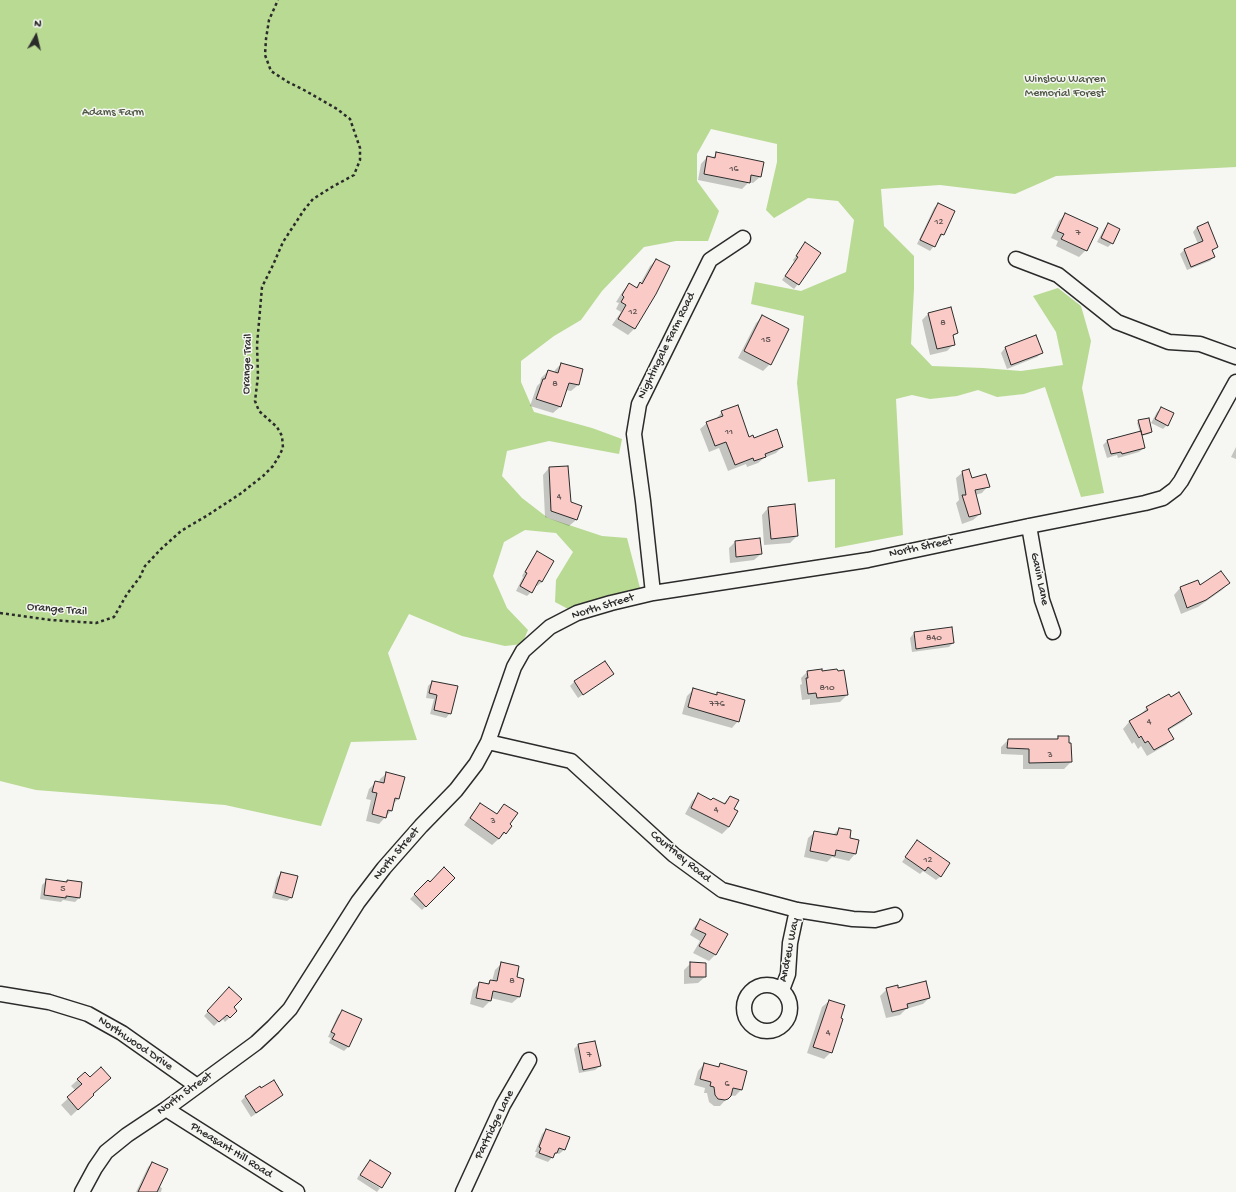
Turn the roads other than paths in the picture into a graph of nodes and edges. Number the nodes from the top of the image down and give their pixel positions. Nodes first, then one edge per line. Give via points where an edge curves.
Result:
1 (743, 238) dead end
2 (1016, 259) dead end
3 (1236, 357) edge
4 (1236, 382) edge
5 (1028, 526) junction
6 (653, 593) junction
7 (1053, 632) dead end
8 (488, 742) junction
9 (797, 910) junction
10 (895, 915) dead end
11 (782, 990) dead end
12 (0, 994) edge
13 (529, 1060) dead end
14 (197, 1086) junction
15 (166, 1109) junction
16 (82, 1192) edge
17 (297, 1192) edge
18 (463, 1192) edge

1 - 6 street, Nightingale Farm Road via 710,260 639,404 634,434
2 - 3 street via 1058,275 1117,322 1169,342 1200,344
4 - 5 street, North Street via 1181,481 1163,498 1145,504
5 - 6 street, North Street via 868,560
5 - 7 street, Gavin Lane via 1042,600
6 - 8 street, North Street via 577,613 550,627 524,651 514,668
8 - 9 street, Courtney Road via 571,761 674,855 722,890
8 - 14 street, North Street via 476,764 456,790 393,857 358,902 290,1009 256,1043
9 - 10 street, Courtney Road via 863,920
9 - 11 street, Andrew Way via 790,943 788,974
12 - 14 street, Northwood Drive via 49,1002 88,1014 122,1033
13 - 18 street, Partridge Lane via 503,1105
14 - 15 street, North Street
15 - 16 street, North Street via 106,1152
15 - 17 street, Pheasant Hill Road

